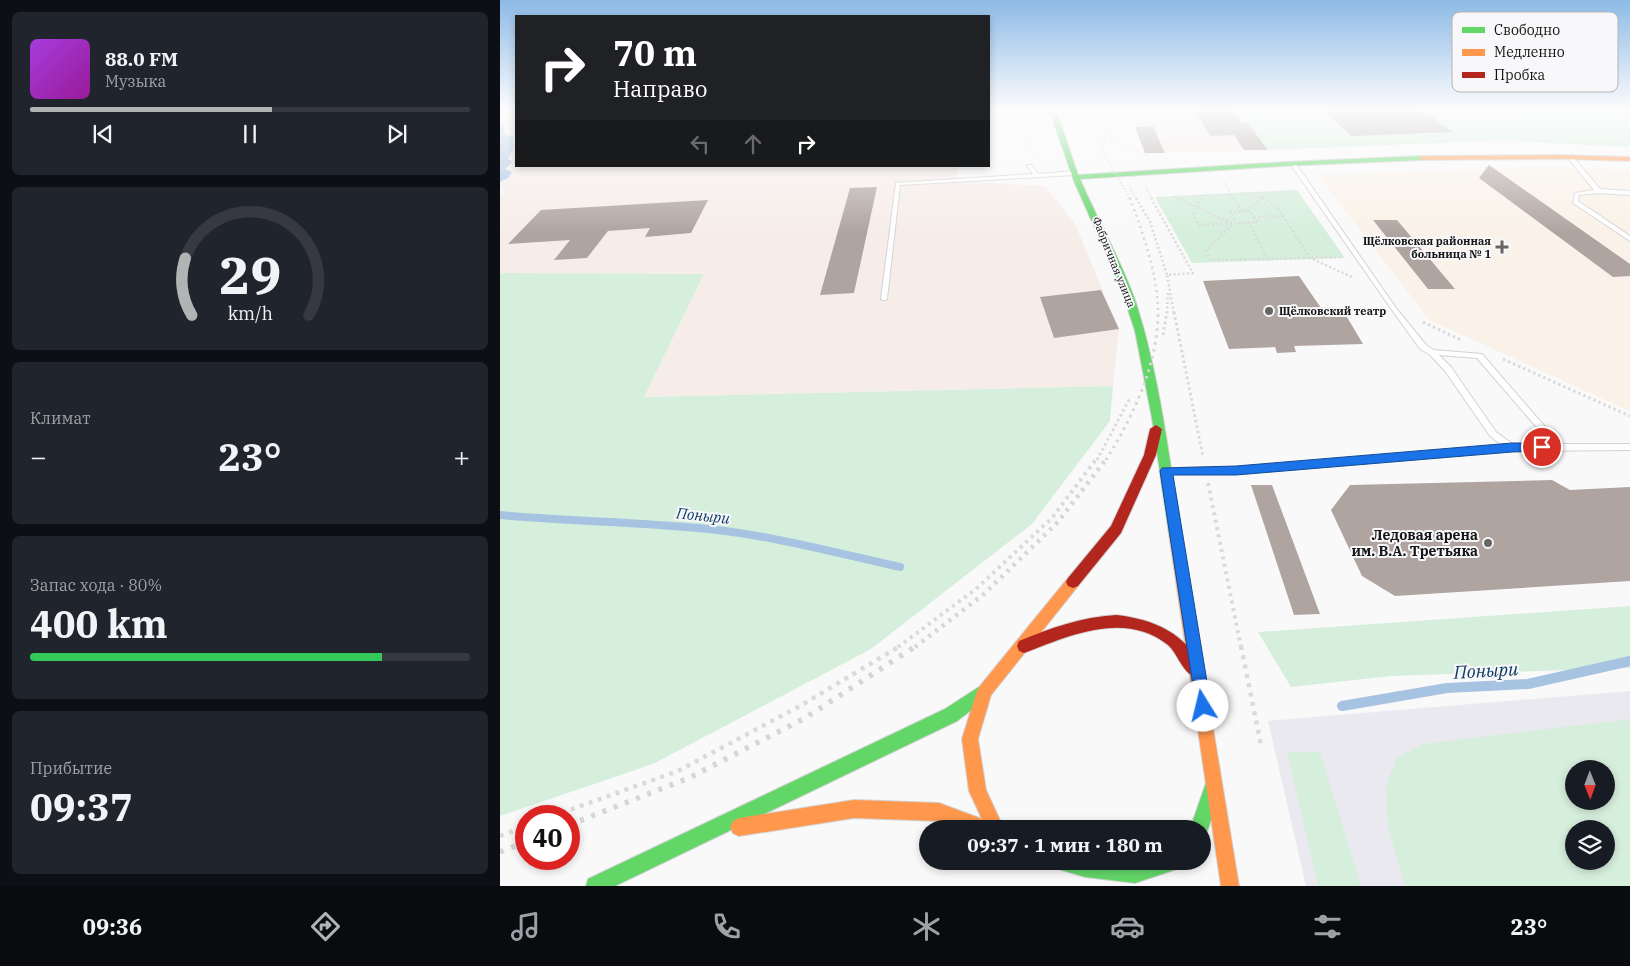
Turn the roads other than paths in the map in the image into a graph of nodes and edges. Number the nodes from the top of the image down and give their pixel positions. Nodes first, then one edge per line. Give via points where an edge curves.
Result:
1 (1066, 150) edge
2 (1570, 157) junction
3 (1630, 159) edge
4 (1294, 165) junction
5 (1030, 166) dead end
6 (1075, 175) junction
7 (1036, 176) junction
8 (1598, 191) junction
9 (1630, 193) edge
10 (1630, 239) edge
11 (884, 299) dead end
12 (1432, 352) junction
13 (1158, 422) junction
14 (1557, 446) junction
15 (1630, 447) edge
16 (1512, 448) junction
17 (1166, 471) junction
18 (1022, 647) junction
19 (1198, 674) junction
20 (985, 691) junction
21 (1214, 779) junction
22 (960, 820) edge
23 (991, 820) edge
24 (1203, 820) edge
25 (714, 830) junction
26 (1087, 870) edge
27 (1102, 870) edge
28 (1147, 870) edge
29 (1098, 880) dead end
30 (595, 886) edge
31 (1230, 886) edge

1 - 6 street, Фабричная улица
2 - 3 street
2 - 4 street via 1499,156
2 - 8 lane
4 - 6 street
4 - 12 lane via 1394,309 1423,347
5 - 7 lane
6 - 7 lane
6 - 13 street, Фабричная улица via 1131,302 1149,368
7 - 11 lane via 898,184
8 - 9 lane
8 - 10 lane via 1577,194 1575,202
12 - 14 lane via 1479,356
12 - 16 lane via 1493,434
13 - 17 street, Фабричная улица
13 - 18 street, Фабричная улица via 1150,455 1116,528
14 - 15 lane
14 - 16 lane
16 - 17 lane via 1236,470
17 - 19 street, Фабричная улица
18 - 19 street, Фабричная улица via 1066,628 1108,620 1142,625 1174,640
18 - 20 street, Фабричная улица
19 - 21 street, Фабричная улица
20 - 23 street, Фабричная улица via 970,739 978,791
20 - 25 street via 951,715
21 - 24 street, Фабричная улица
21 - 31 street, Фабричная улица
22 - 25 street via 939,812 854,809
25 - 30 street
26 - 29 street
27 - 28 street via 1135,874

